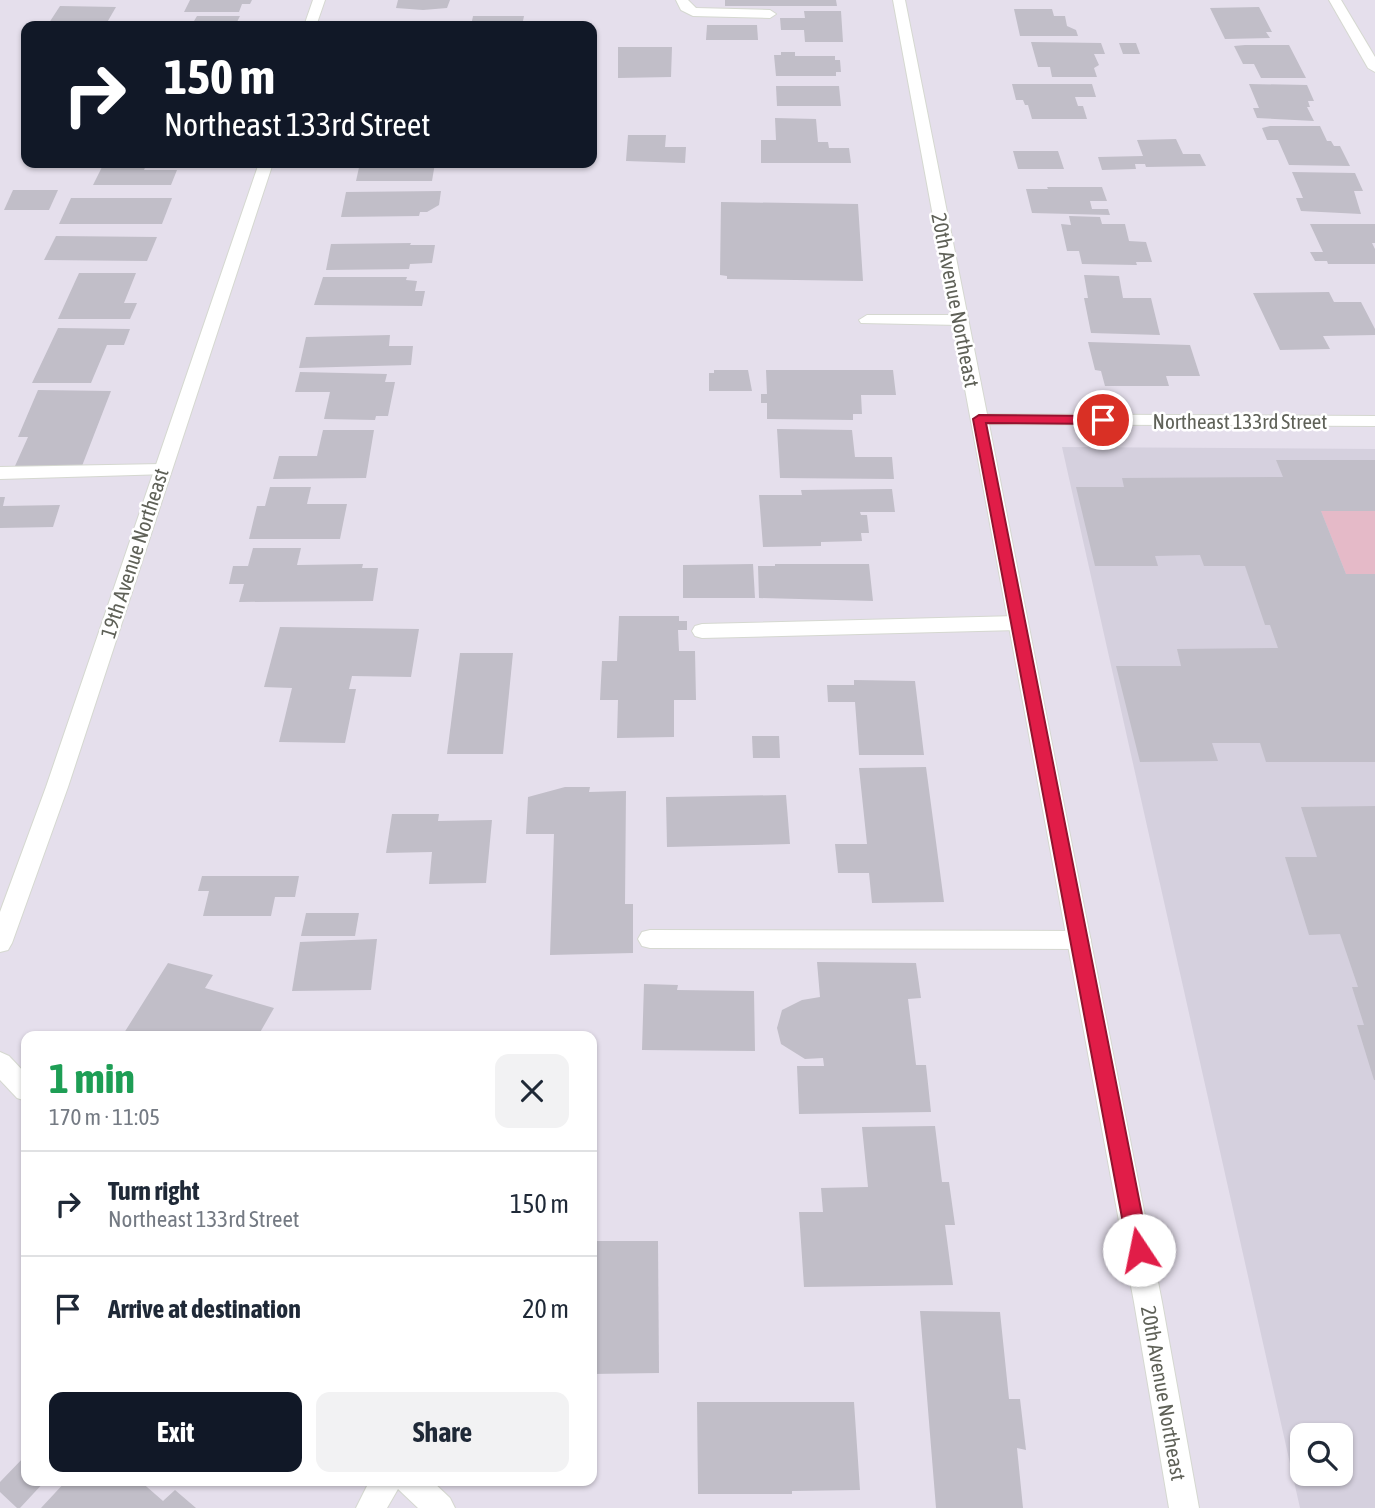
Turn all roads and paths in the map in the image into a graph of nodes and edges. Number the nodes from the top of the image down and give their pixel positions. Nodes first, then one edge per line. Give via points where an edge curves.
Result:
1 (318, 0) edge
2 (682, 0) edge
3 (899, 0) edge
4 (1335, 0) edge
5 (770, 14) dead end
6 (312, 21) edge
7 (1375, 68) edge
8 (264, 168) edge
9 (867, 320) dead end
10 (960, 320) junction
11 (979, 419) junction
12 (1375, 421) edge
13 (162, 470) junction
14 (0, 473) edge
15 (1018, 623) junction
16 (702, 631) dead end
17 (650, 939) dead end
18 (1079, 940) junction
19 (0, 943) edge
20 (1, 1066) edge
21 (21, 1085) edge
22 (384, 1486) edge
23 (416, 1486) edge
24 (371, 1508) edge
25 (440, 1508) edge
26 (1184, 1508) edge

1 - 6 street
2 - 5 street via 693,12
3 - 10 street, 20th Avenue Northeast
4 - 7 street
8 - 13 street, 19th Avenue Northeast
9 - 10 street
10 - 11 street, 20th Avenue Northeast
11 - 12 street, Northeast 133rd Street
11 - 15 street, 20th Avenue Northeast
13 - 14 street
13 - 19 street, 19th Avenue Northeast
15 - 16 street
15 - 18 street, 20th Avenue Northeast
17 - 18 street
18 - 26 street, 20th Avenue Northeast
20 - 21 street
22 - 24 street
23 - 25 street

